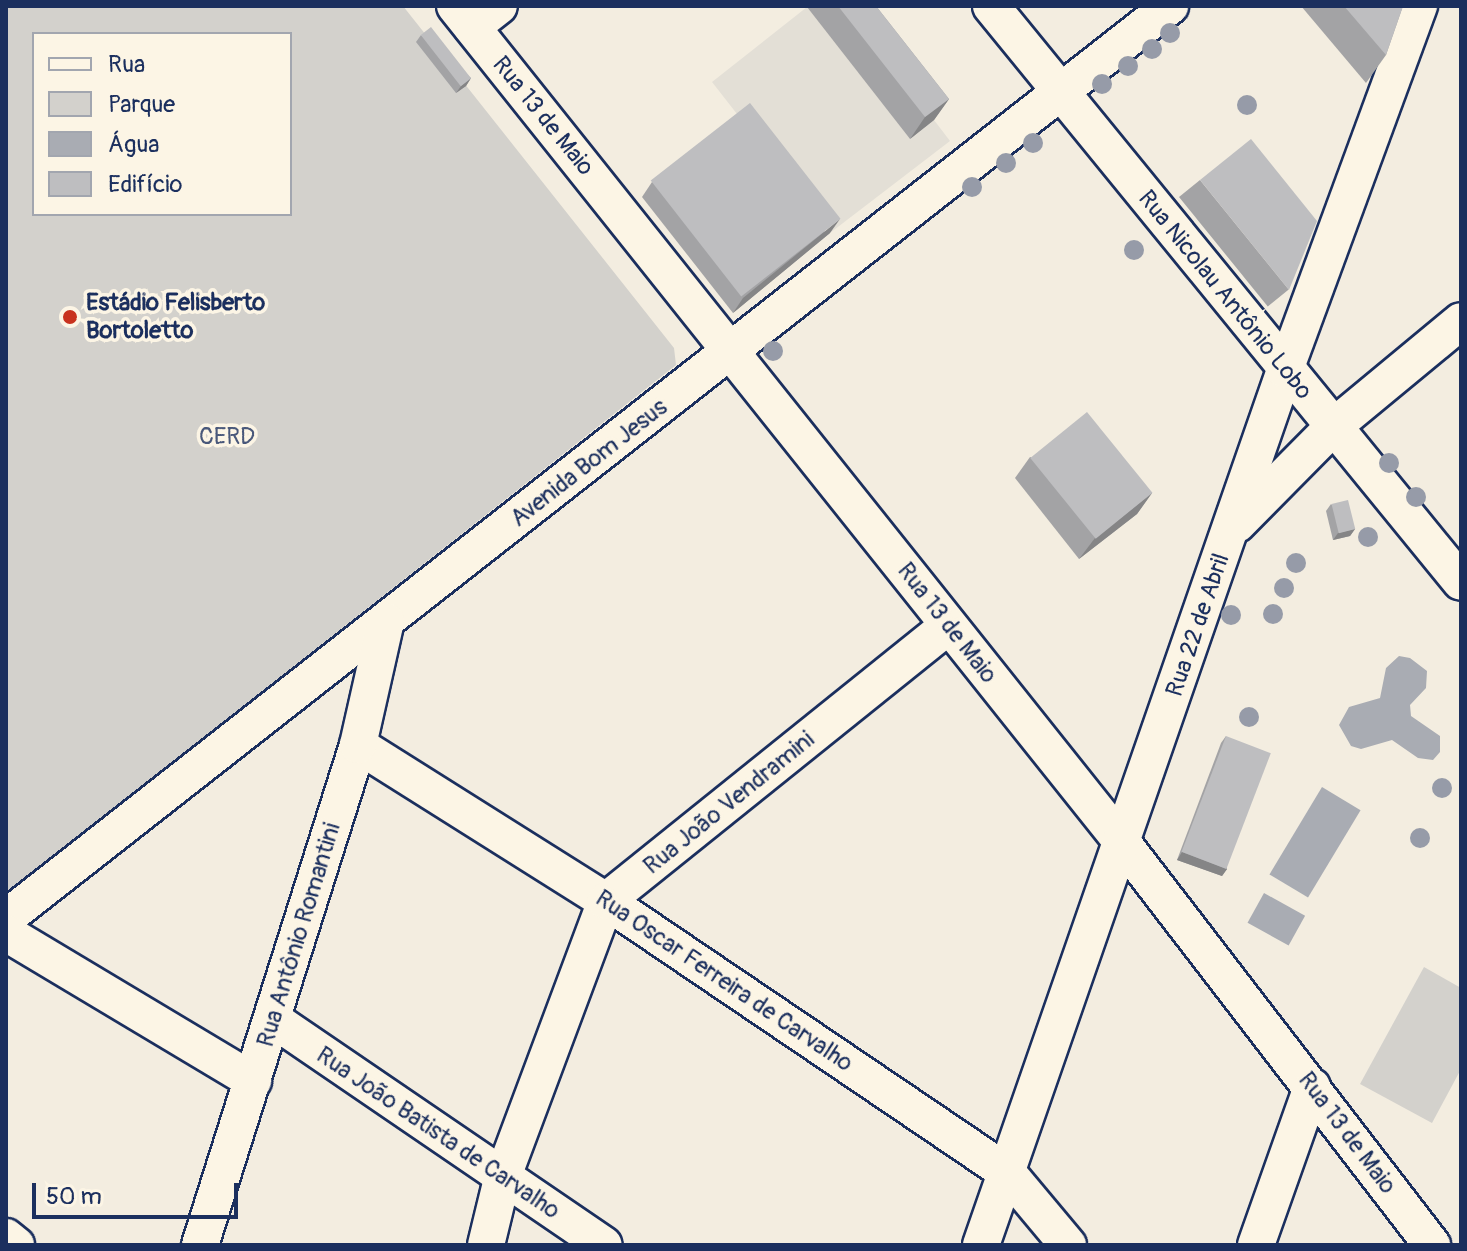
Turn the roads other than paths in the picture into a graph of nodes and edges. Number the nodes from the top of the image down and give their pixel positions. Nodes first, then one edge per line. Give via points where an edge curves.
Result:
1 (991, 6) edge
2 (1170, 6) edge
3 (1419, 6) edge
4 (475, 13) edge
5 (1062, 94) junction
6 (1461, 321) edge
7 (733, 351) junction
8 (1285, 370) junction
9 (1333, 427) junction
10 (1230, 531) junction
11 (1461, 582) edge
12 (386, 621) junction
13 (948, 626) junction
14 (358, 745) junction
15 (1121, 841) junction
16 (606, 901) junction
17 (6, 918) edge
18 (6, 933) edge
19 (274, 1020) junction
20 (253, 1081) junction
21 (1312, 1087) junction
22 (1007, 1172) junction
23 (502, 1179) junction
24 (6, 1237) edge
25 (16, 1245) edge
26 (200, 1245) edge
27 (486, 1245) edge
28 (604, 1245) edge
29 (981, 1245) edge
30 (1068, 1245) edge
31 (1256, 1245) edge
32 (1432, 1245) edge

1 - 5 street, Rua Nicolau Antônio Lobo
2 - 5 street, Avenida Bom Jesus
3 - 8 street, Rua 22 de Abril
4 - 7 street, Rua 13 de Maio
5 - 7 street, Avenida Bom Jesus
5 - 8 street, Rua Nicolau Antônio Lobo
6 - 9 street
7 - 12 street, Avenida Bom Jesus
7 - 13 street, Rua 13 de Maio
8 - 9 street, Rua Nicolau Antônio Lobo
8 - 10 street, Rua 22 de Abril
9 - 10 street
9 - 11 street, Rua Nicolau Antônio Lobo
10 - 15 street, Rua 22 de Abril
12 - 14 street, Rua Antônio Romantini
12 - 17 street, Avenida Bom Jesus
13 - 15 street, Rua 13 de Maio
13 - 16 street, Rua João Vendramini
14 - 16 street, Rua Oscar Ferreira de Carvalho
14 - 19 street, Rua Antônio Romantini
15 - 21 street, Rua 13 de Maio
15 - 22 street, Rua 22 de Abril
16 - 22 street, Rua Oscar Ferreira de Carvalho
16 - 23 street
18 - 20 street
19 - 20 street, Rua Antônio Romantini
19 - 23 street, Rua João Batista de Carvalho
20 - 26 street, Rua Antônio Romantini
21 - 31 street
21 - 32 street, Rua 13 de Maio
22 - 29 street, Rua 22 de Abril
22 - 30 street, Rua Oscar Ferreira de Carvalho
23 - 27 street
23 - 28 street, Rua João Batista de Carvalho
24 - 25 street

